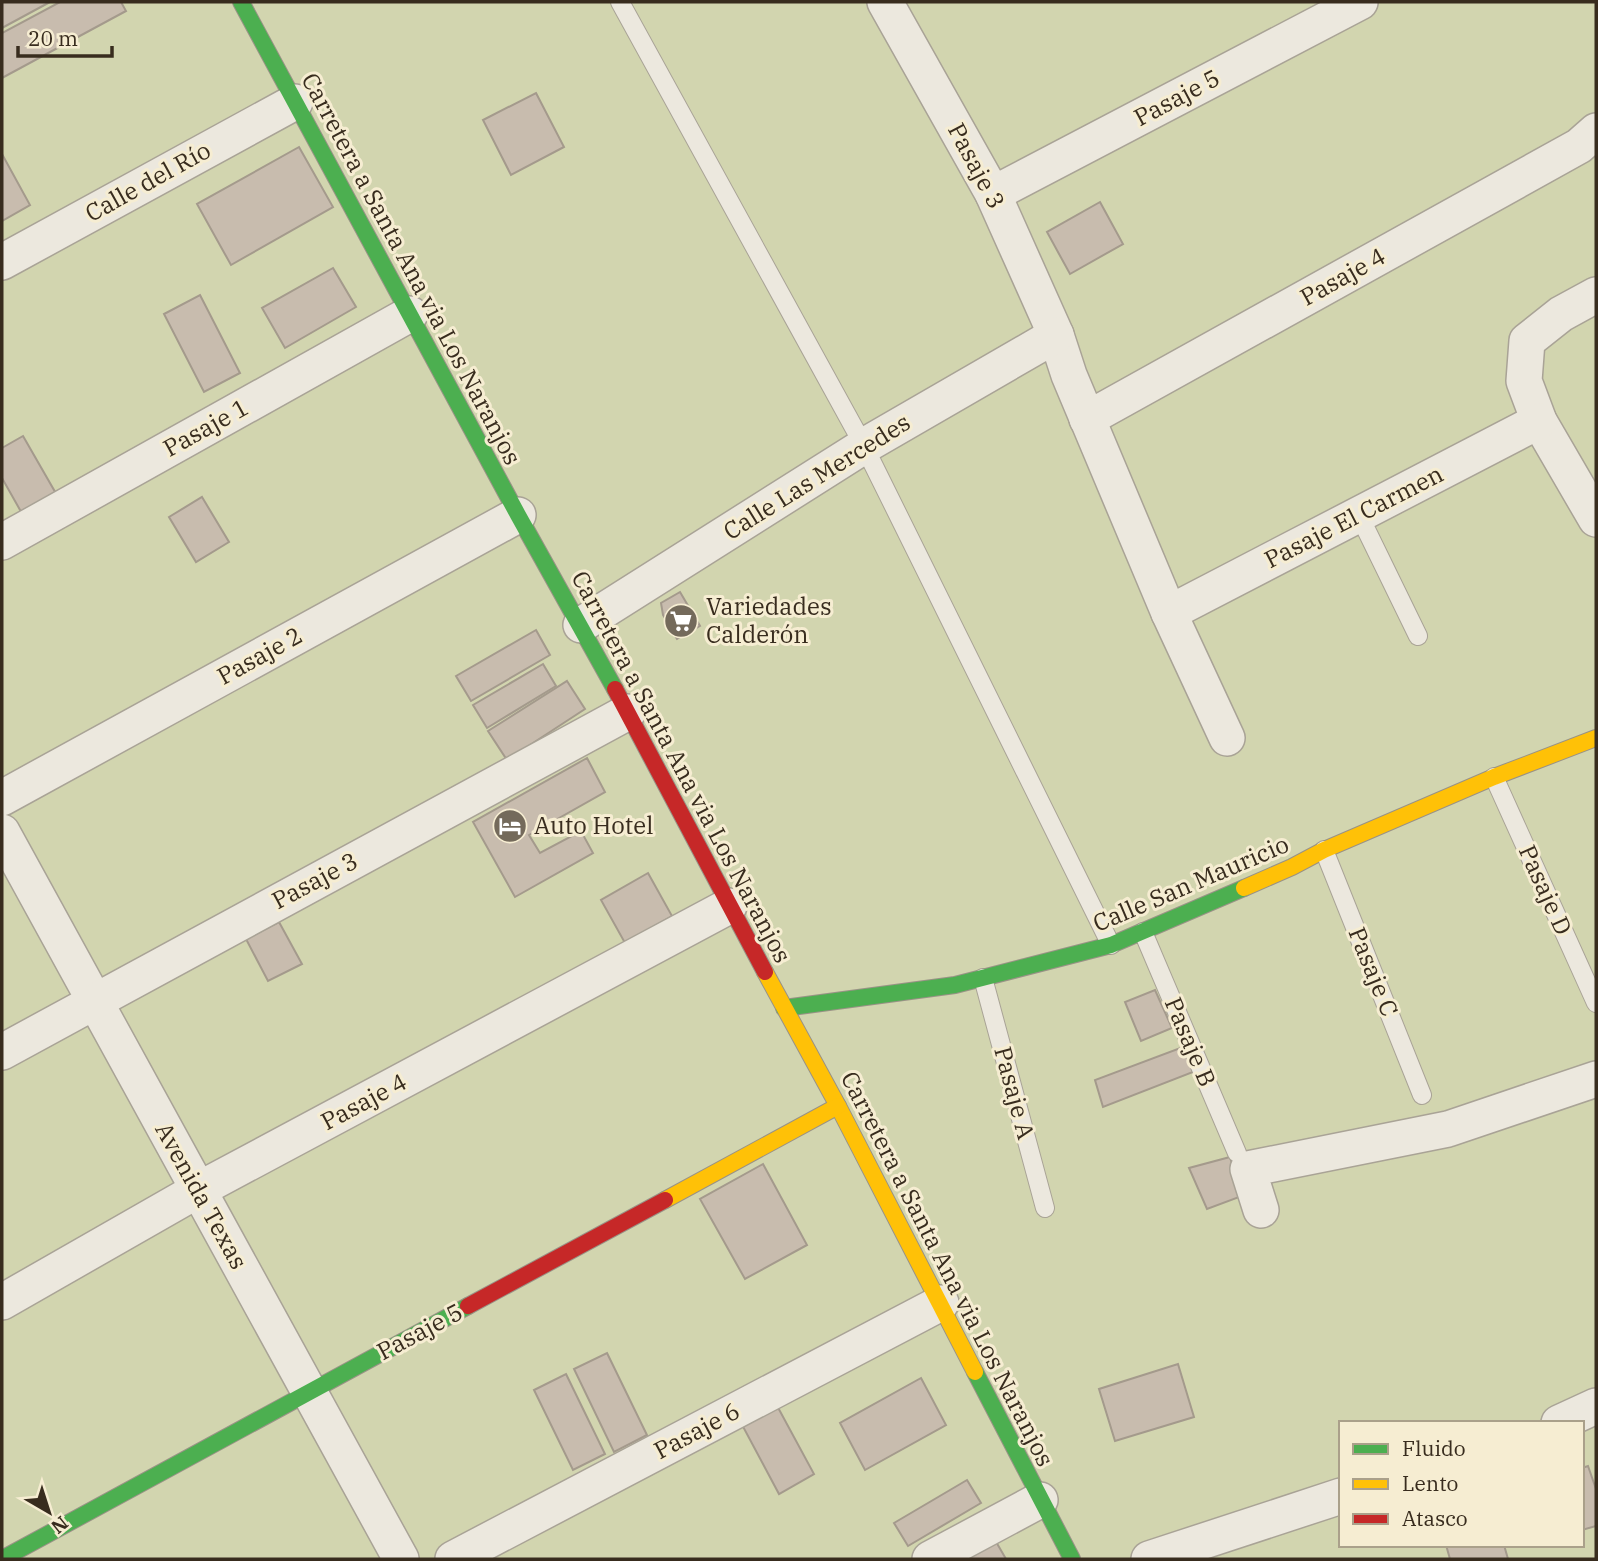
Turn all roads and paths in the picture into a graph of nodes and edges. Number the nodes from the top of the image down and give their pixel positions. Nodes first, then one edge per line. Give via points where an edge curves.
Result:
1 (242, 2) edge
2 (620, 2) edge
3 (885, 2) edge
4 (1360, 2) edge
5 (295, 102) junction
6 (1596, 131) edge
7 (993, 194) junction
8 (2, 262) edge
9 (1596, 295) edge
10 (410, 314) junction
11 (1056, 335) junction
12 (1087, 419) junction
13 (1539, 421) junction
14 (864, 446) junction
15 (518, 515) junction
16 (1359, 515) junction
17 (1596, 519) edge
18 (2, 542) edge
19 (1169, 613) junction
20 (581, 625) junction
21 (1418, 636) dead end
22 (628, 712) junction
23 (1227, 738) dead end
24 (1596, 738) edge
25 (1494, 777) junction
26 (2, 798) edge
27 (2, 832) edge
28 (1324, 850) junction
29 (729, 906) junction
30 (1143, 932) junction
31 (1111, 945) junction
32 (983, 978) junction
33 (94, 1000) junction
34 (1596, 1003) edge
35 (784, 1008) junction
36 (2, 1052) edge
37 (1596, 1079) edge
38 (1422, 1094) dead end
39 (838, 1106) junction
40 (1237, 1153) dead end
41 (198, 1190) junction
42 (1045, 1208) dead end
43 (1261, 1210) dead end
44 (2, 1302) edge
45 (941, 1303) junction
46 (309, 1392) junction
47 (1596, 1406) edge
48 (1563, 1421) edge
49 (1339, 1497) edge
50 (1041, 1500) junction
51 (2, 1559) edge
52 (401, 1559) edge
53 (453, 1559) edge
54 (930, 1559) edge
55 (1072, 1559) edge
56 (1149, 1559) edge

1 - 5 street, Carretera a Santa Ana via Los Naranjos
2 - 14 lane
3 - 7 street, Pasaje 3
4 - 7 street, Pasaje 5
5 - 8 street, Calle del Río
5 - 10 street, Carretera a Santa Ana via Los Naranjos
6 - 12 street, Pasaje 4 via 1579,146
7 - 11 street, Pasaje 3
9 - 13 street via 1561,314 1527,341 1524,382
10 - 15 street, Carretera a Santa Ana via Los Naranjos
10 - 18 street, Pasaje 1
11 - 12 street, Pasaje 3
11 - 14 street, Calle Las Mercedes
12 - 19 street, Pasaje 3
13 - 16 street, Pasaje El Carmen
13 - 17 street
14 - 20 street, Calle Las Mercedes
14 - 31 lane
15 - 20 street, Carretera a Santa Ana via Los Naranjos
15 - 26 street, Pasaje 2
16 - 19 street, Pasaje El Carmen
16 - 21 lane
19 - 23 street, Pasaje 3
20 - 22 street, Carretera a Santa Ana via Los Naranjos
22 - 29 street, Carretera a Santa Ana via Los Naranjos
22 - 33 street, Pasaje 3
24 - 25 street, Calle San Mauricio
25 - 28 street, Calle San Mauricio
25 - 34 lane, Pasaje D
27 - 33 street, Avenida Texas
28 - 30 street, Calle San Mauricio
28 - 38 lane, Pasaje C
29 - 35 street, Carretera a Santa Ana via Los Naranjos
29 - 41 street, Pasaje 4
30 - 31 street, Calle San Mauricio
30 - 40 lane, Pasaje B
31 - 32 street, Calle San Mauricio
32 - 35 street, Calle San Mauricio
32 - 42 lane, Pasaje A
33 - 36 street, Pasaje 3
33 - 41 street, Avenida Texas
35 - 39 street, Carretera a Santa Ana via Los Naranjos
37 - 43 street via 1448,1129 1248,1169
39 - 45 street, Carretera a Santa Ana via Los Naranjos
39 - 46 street, Pasaje 5
41 - 44 street, Pasaje 4
41 - 46 street, Avenida Texas
45 - 50 street, Carretera a Santa Ana via Los Naranjos
45 - 53 street, Pasaje 6
46 - 51 street, Pasaje 5
46 - 52 street, Avenida Texas
47 - 48 street
49 - 56 street
50 - 54 street
50 - 55 street, Carretera a Santa Ana via Los Naranjos

